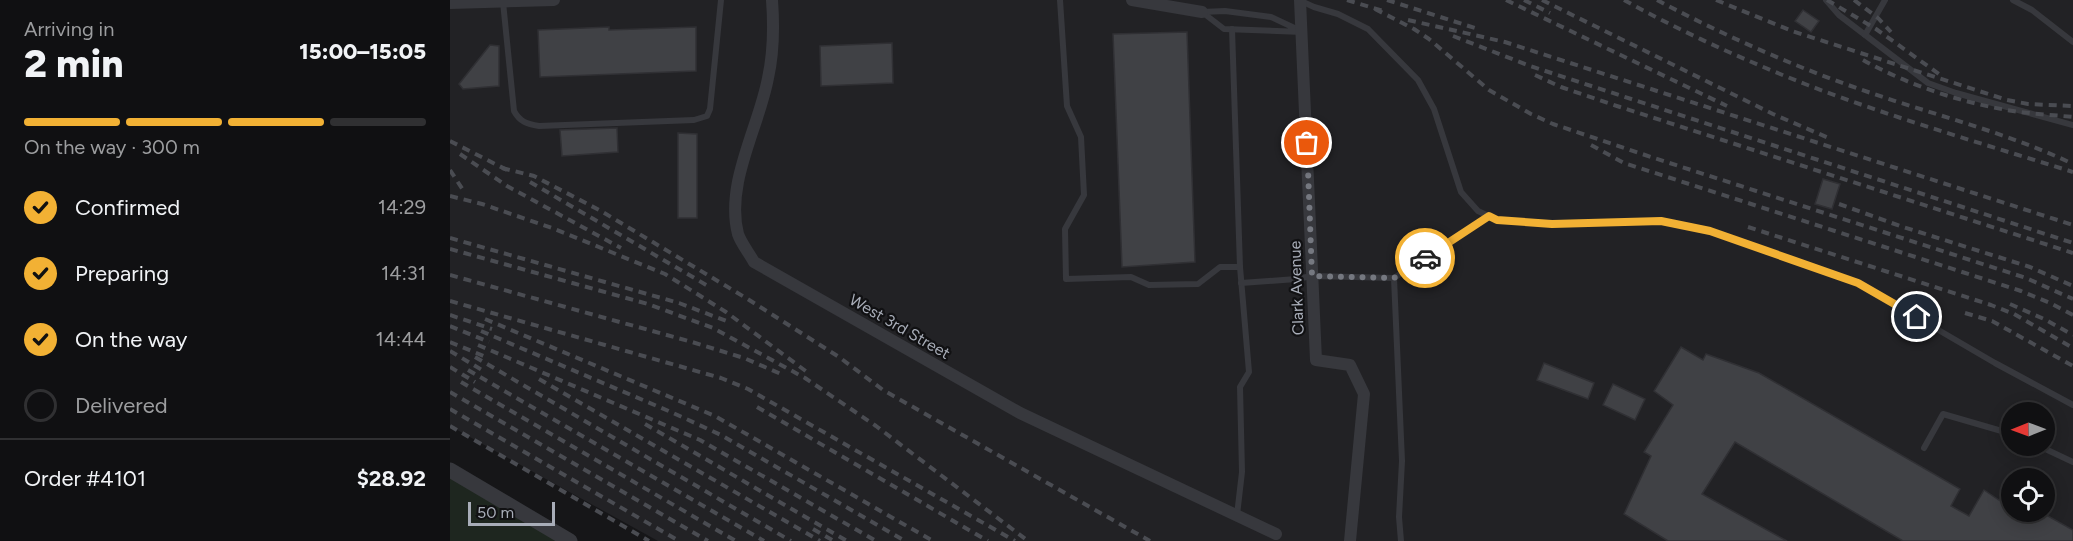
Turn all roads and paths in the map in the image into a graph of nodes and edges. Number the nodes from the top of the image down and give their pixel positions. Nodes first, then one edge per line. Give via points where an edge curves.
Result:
1 (554, 0) edge
2 (721, 0) edge
3 (772, 0) edge
4 (1060, 0) edge
5 (1132, 0) edge
6 (1300, 0) edge
7 (1826, 0) edge
8 (1885, 0) edge
9 (2013, 0) edge
10 (502, 2) junction
11 (450, 3) edge
12 (1202, 12) junction
13 (1232, 29) junction
14 (1303, 32) junction
15 (1865, 35) junction
16 (2073, 42) edge
17 (2073, 125) edge
18 (1489, 216) junction
19 (1240, 267) junction
20 (1312, 276) junction
21 (1394, 278) junction
22 (1241, 283) junction
23 (2073, 405) edge
24 (2001, 431) edge
25 (1924, 448) dead end
26 (2055, 454) edge
27 (2073, 462) edge
28 (450, 470) edge
29 (1237, 515) junction
30 (1276, 534) dead end
31 (570, 541) edge
32 (1350, 541) edge
33 (1401, 541) edge

1 - 10 street
2 - 10 lane via 707,116 694,120 539,126 519,120 514,111
3 - 29 street, West 3rd Street via 774,35 768,79 739,175 736,207 739,234 754,262 1020,413
4 - 19 lane via 1067,106 1081,138 1084,195 1065,229 1066,279 1131,277 1149,285 1198,284 1220,267
5 - 12 street
6 - 14 street, Clark Avenue
6 - 18 lane via 1368,29 1418,80 1434,109 1461,192
7 - 15 lane
8 - 15 lane
9 - 16 lane
10 - 11 street
12 - 13 lane via 1224,29
12 - 14 lane via 1272,17
13 - 14 lane
13 - 19 lane
14 - 20 street, Clark Avenue
15 - 17 lane via 1928,83
18 - 21 lane
18 - 23 lane via 1552,224 1661,221 1710,231 1858,283
19 - 22 lane
20 - 21 lane
20 - 22 lane
20 - 32 street, Clark Avenue via 1316,360 1350,365 1364,394
21 - 33 lane via 1402,461 1398,517
22 - 29 lane via 1249,372 1240,387 1242,472
24 - 25 lane via 1943,414
26 - 27 lane
28 - 31 street
29 - 30 street, West 3rd Street

